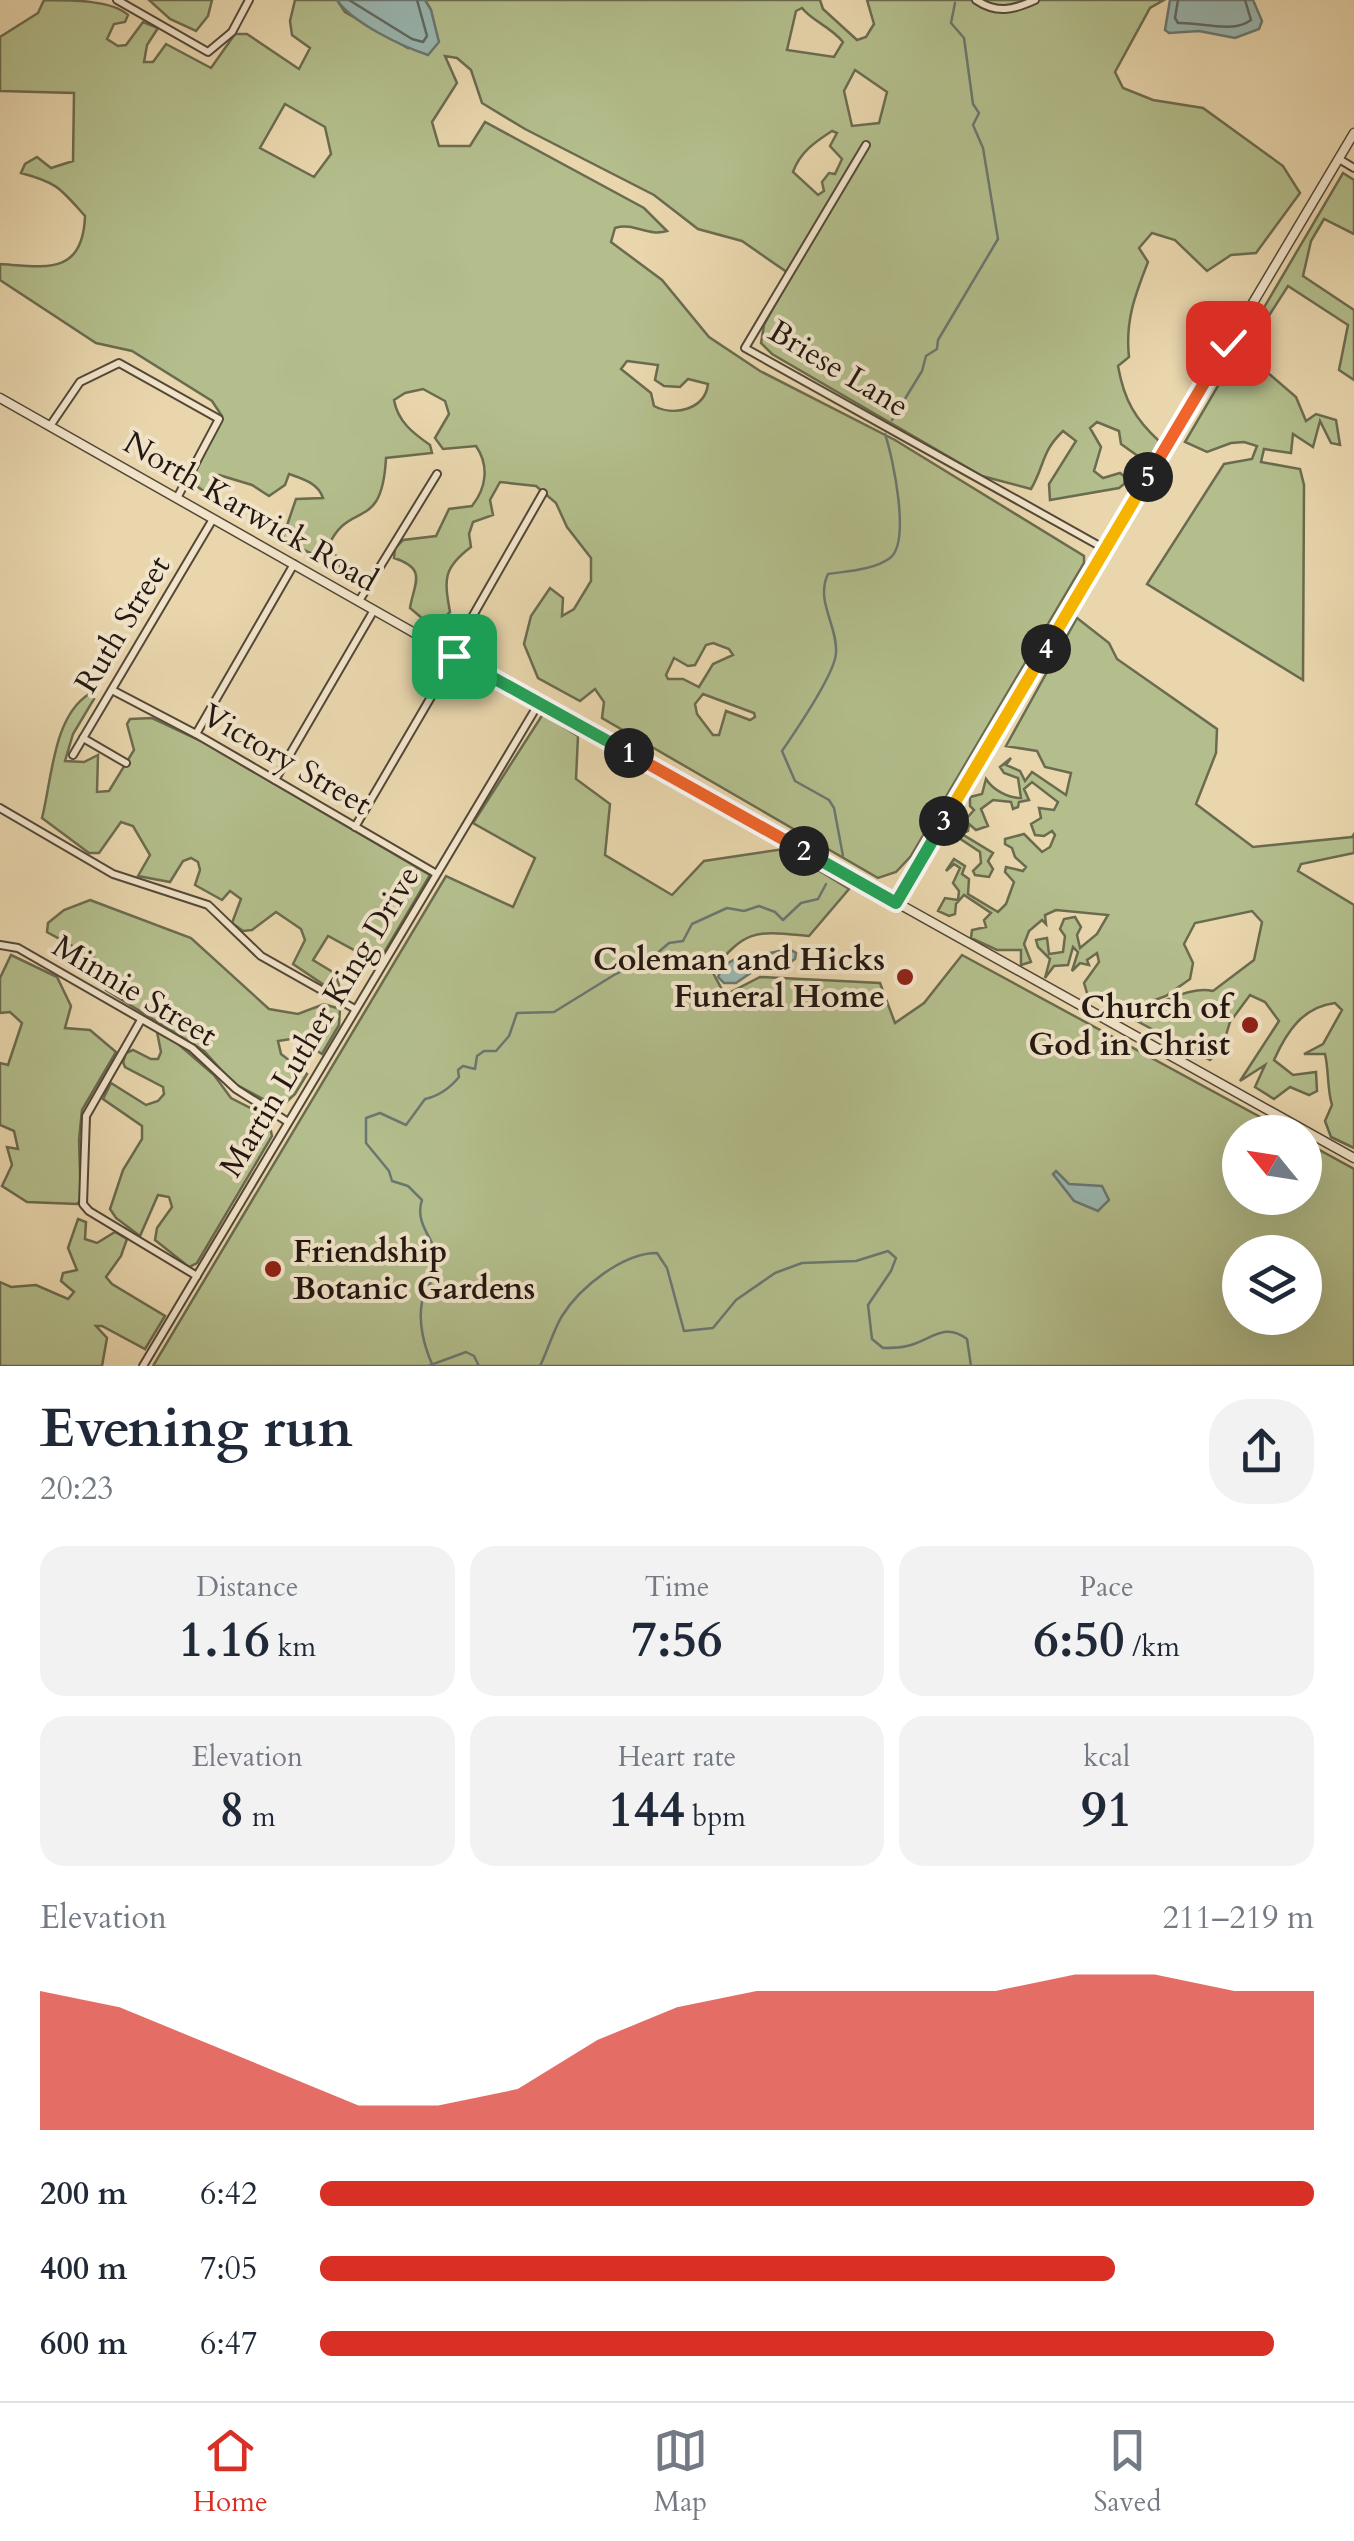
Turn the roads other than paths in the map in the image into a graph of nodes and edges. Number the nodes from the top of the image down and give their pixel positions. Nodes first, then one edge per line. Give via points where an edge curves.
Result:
1 (117, 0) edge
2 (249, 0) edge
3 (976, 0) edge
4 (1035, 0) edge
5 (1354, 133) edge
6 (866, 145) dead end
7 (1339, 159) junction
8 (1354, 168) edge
9 (0, 398) edge
10 (50, 426) junction
11 (437, 474) dead end
12 (543, 492) dead end
13 (177, 498) junction
14 (213, 518) junction
15 (1105, 549) junction
16 (294, 564) junction
17 (358, 601) junction
18 (374, 610) junction
19 (453, 655) junction
20 (112, 690) junction
21 (539, 703) junction
22 (196, 734) junction
23 (83, 738) junction
24 (73, 755) dead end
25 (126, 763) dead end
26 (275, 780) junction
27 (0, 808) edge
28 (355, 826) junction
29 (436, 873) junction
30 (896, 903) junction
31 (0, 946) edge
32 (355, 1008) junction
33 (140, 1020) junction
34 (288, 1122) junction
35 (1354, 1157) edge
36 (196, 1276) junction
37 (143, 1366) edge

1 - 2 street via 208,52 232,32
3 - 4 street via 1015,10
5 - 7 street
6 - 15 street, Briese Lane via 745,348
7 - 8 street
7 - 15 street
9 - 10 street, North Karwick Road
10 - 13 street, North Karwick Road
10 - 13 street via 80,382 118,363 218,419
11 - 17 street
12 - 19 street
13 - 14 street, North Karwick Road
14 - 16 street, North Karwick Road
14 - 20 street, Ruth Street
15 - 30 street
16 - 17 street, North Karwick Road
16 - 22 street
17 - 18 street, North Karwick Road
18 - 19 street, North Karwick Road
18 - 26 street
19 - 21 street, North Karwick Road
19 - 28 street
20 - 22 street, Victory Street
20 - 23 street, Ruth Street
21 - 29 street, Martin Luther King Drive
21 - 30 street, North Karwick Road
22 - 26 street, Victory Street
23 - 24 street, Ruth Street
23 - 25 street
26 - 28 street, Victory Street
27 - 32 street via 114,874 208,905 261,956
28 - 29 street, Victory Street
29 - 32 street, Martin Luther King Drive
30 - 35 street, North Karwick Road
31 - 33 street, Minnie Street via 18,948
32 - 34 street, Martin Luther King Drive
33 - 34 street, Minnie Street via 204,1057 236,1089
33 - 36 street via 86,1116 83,1204
34 - 36 street, Martin Luther King Drive
36 - 37 street, Martin Luther King Drive

